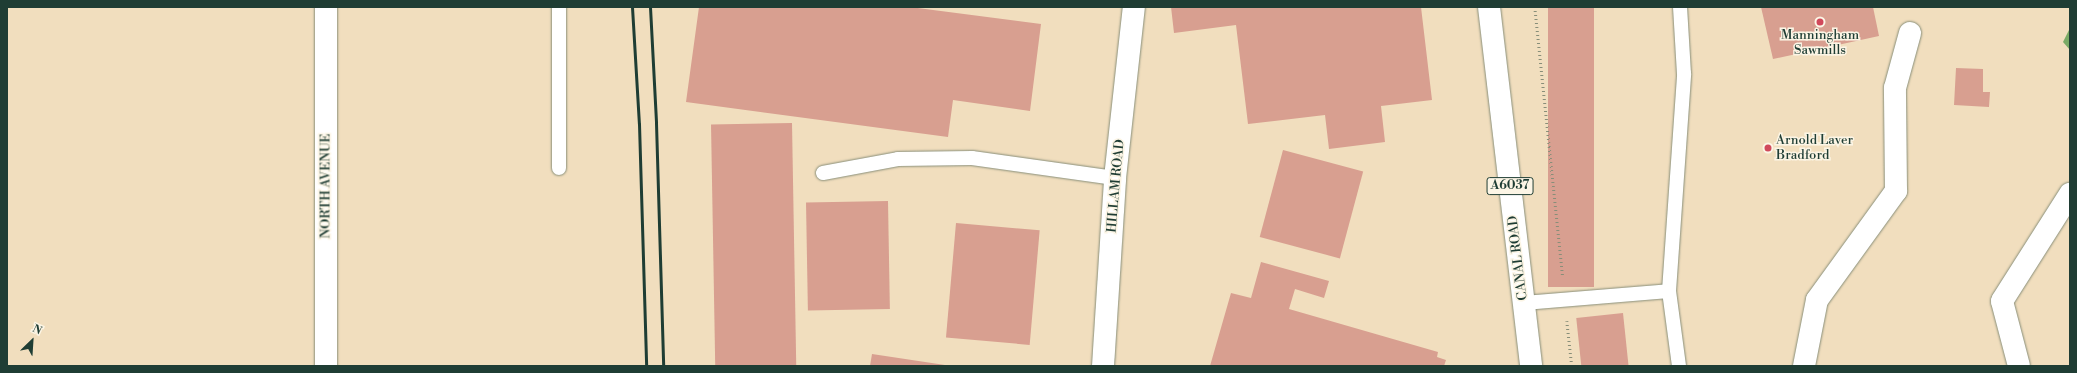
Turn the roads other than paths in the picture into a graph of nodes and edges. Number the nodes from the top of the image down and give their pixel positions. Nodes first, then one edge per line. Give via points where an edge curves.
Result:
1 (326, 7) edge
2 (559, 7) edge
3 (1134, 7) edge
4 (1489, 7) edge
5 (1680, 7) edge
6 (1910, 33) dead end
7 (559, 168) dead end
8 (823, 173) dead end
9 (1115, 178) junction
10 (2070, 194) edge
11 (1669, 291) junction
12 (1524, 303) junction
13 (326, 366) edge
14 (1103, 366) edge
15 (1531, 366) edge
16 (1679, 366) edge
17 (1804, 366) edge
18 (2019, 366) edge

1 - 13 street, NORTH AVENUE
2 - 7 lane
3 - 9 street, HILLAM ROAD
4 - 12 street, CANAL ROAD / A6037
5 - 11 lane via 1684,74
6 - 17 street via 1895,88 1896,191 1817,300
8 - 9 lane via 898,160 972,158
9 - 14 street, HILLAM ROAD
10 - 18 street via 2002,301
11 - 12 lane
11 - 16 lane
12 - 15 street, CANAL ROAD / A6037

